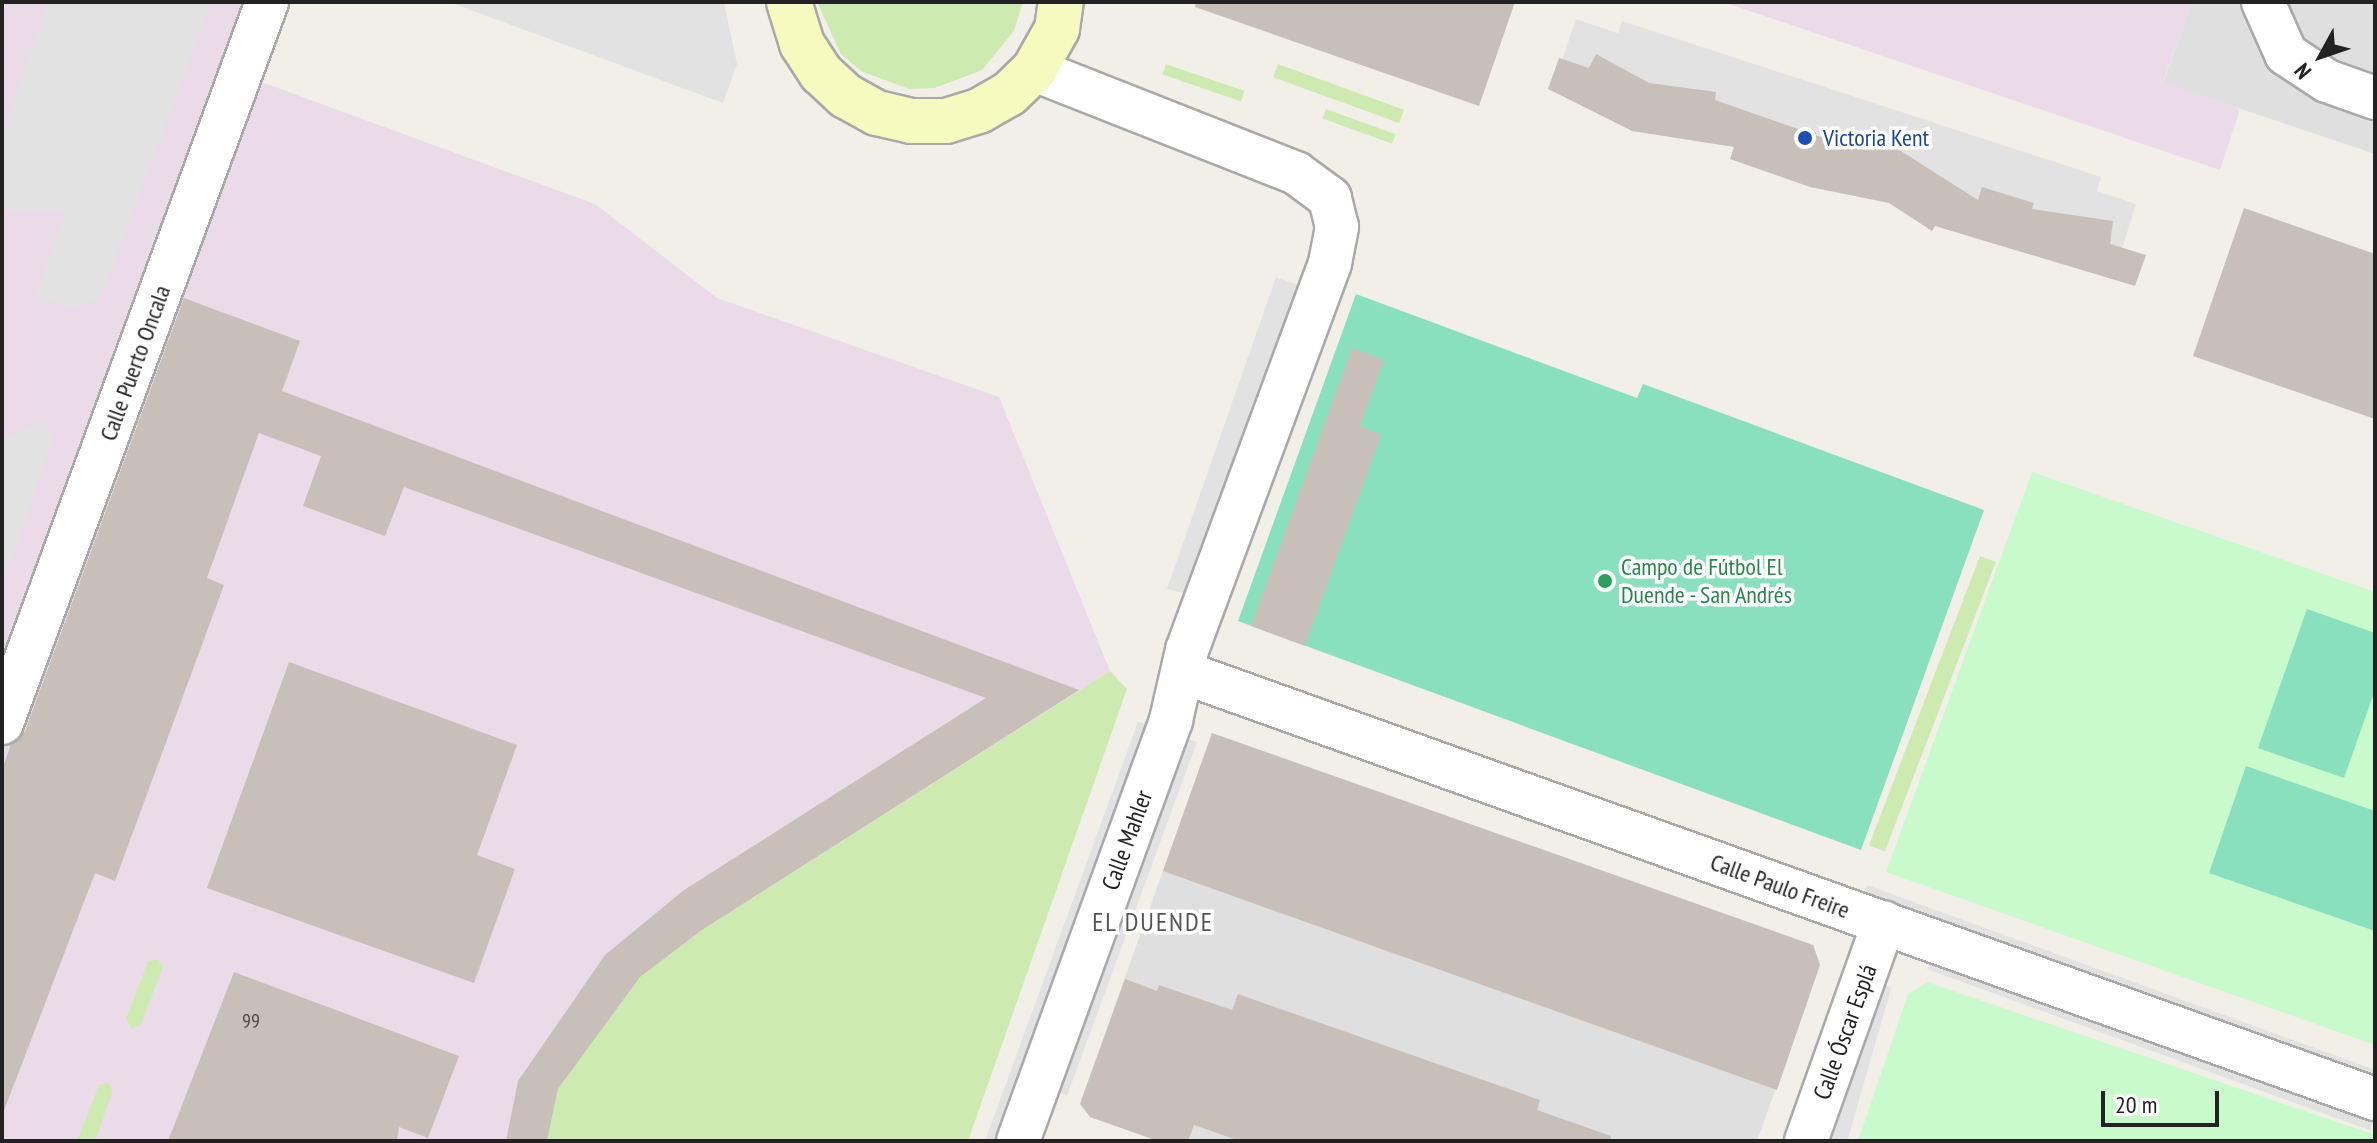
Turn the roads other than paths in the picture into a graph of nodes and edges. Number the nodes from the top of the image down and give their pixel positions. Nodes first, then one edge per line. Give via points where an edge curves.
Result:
1 (267, 2) edge
2 (789, 2) edge
3 (1061, 2) edge
4 (2263, 2) edge
5 (1034, 70) junction
6 (2375, 98) edge
7 (1185, 673) junction
8 (2, 723) edge
9 (1884, 922) junction
10 (2375, 1099) edge
11 (1019, 1141) edge
12 (1806, 1141) edge

1 - 8 street, Calle Puerto Oncala
2 - 5 street via 802,44 821,73 846,96 877,113 911,121 946,121 1009,94
3 - 5 street via 1057,29
4 - 6 street via 2286,54 2327,81
5 - 7 street, Calle Mahler via 1296,173 1330,198 1337,227 1330,263 1187,650
7 - 9 street, Calle Paulo Freire
7 - 11 street, Calle Mahler
9 - 10 street, Calle Paulo Freire
9 - 12 street, Calle Óscar Esplá

